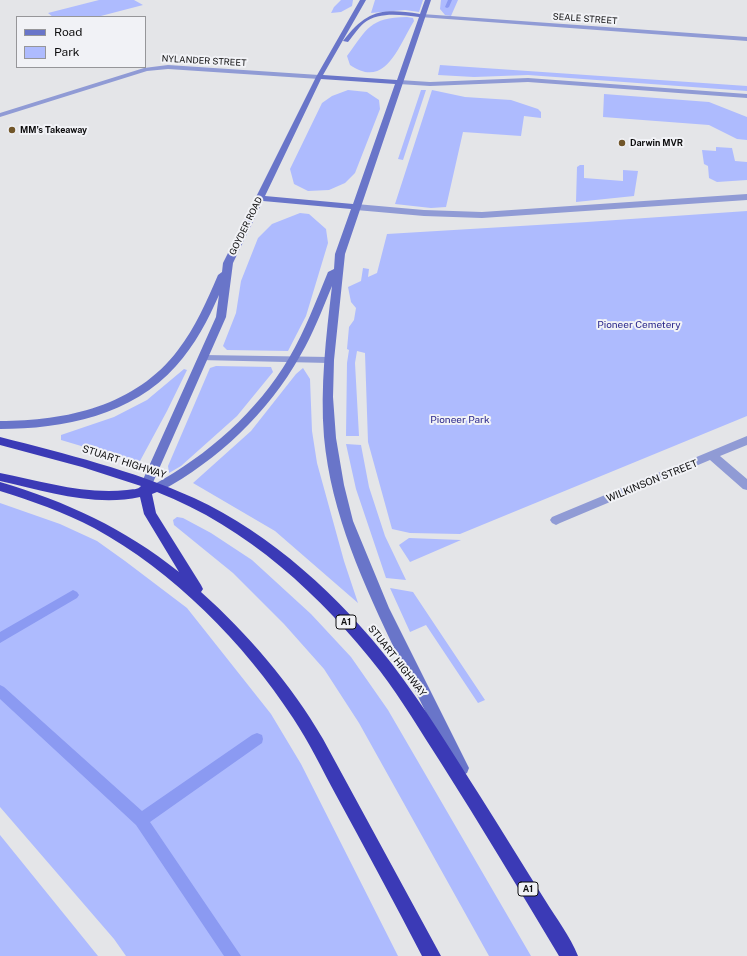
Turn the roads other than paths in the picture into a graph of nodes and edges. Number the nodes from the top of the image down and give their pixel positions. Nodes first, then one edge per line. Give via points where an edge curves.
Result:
1 (428, 0) edge
2 (360, 2) edge
3 (422, 16) junction
4 (747, 39) edge
5 (326, 65) junction
6 (319, 77) junction
7 (399, 82) junction
8 (747, 96) edge
9 (0, 115) edge
10 (747, 197) edge
11 (260, 198) junction
12 (356, 207) junction
13 (340, 254) junction
14 (228, 263) junction
15 (204, 358) junction
16 (293, 359) junction
17 (329, 360) junction
18 (0, 425) edge
19 (747, 440) edge
20 (0, 441) edge
21 (713, 456) junction
22 (0, 477) edge
23 (0, 486) edge
24 (747, 486) edge
25 (150, 488) junction
26 (556, 520) dead end
27 (200, 597) junction
28 (487, 822) junction
29 (432, 956) edge
30 (569, 956) edge

1 - 3 street
2 - 5 street, GOYDER ROAD
3 - 4 street, SEALE STREET
3 - 5 street via 393,13 365,20
3 - 7 street
5 - 6 street, GOYDER ROAD
6 - 7 street
6 - 9 street, NYLANDER STREET via 168,67 146,69
6 - 11 street, GOYDER ROAD
7 - 8 street via 430,84 528,80
7 - 12 street
10 - 12 street via 482,215 430,214
11 - 12 street
11 - 14 street, GOYDER ROAD
12 - 13 street
13 - 16 street via 310,328
13 - 17 street
14 - 15 street, GOYDER ROAD via 221,317
14 - 18 street via 196,331 173,363 150,384 118,402 86,415 44,423
15 - 16 street
15 - 25 street, GOYDER ROAD
16 - 17 street
16 - 25 street via 263,401 227,439 185,473
17 - 28 street via 331,443 347,521 382,608
19 - 21 street, WILKINSON STREET
20 - 25 highway, STUART HIGHWAY / A1 via 74,461
21 - 24 street
21 - 26 street, WILKINSON STREET
22 - 25 highway via 112,496
23 - 27 highway via 71,512 109,530 151,557
25 - 27 highway via 150,514
25 - 28 highway, STUART HIGHWAY / A1 via 179,497 216,515 291,567 330,603 404,693
27 - 29 highway via 233,631 291,702 363,826
28 - 30 highway, STUART HIGHWAY / A1

